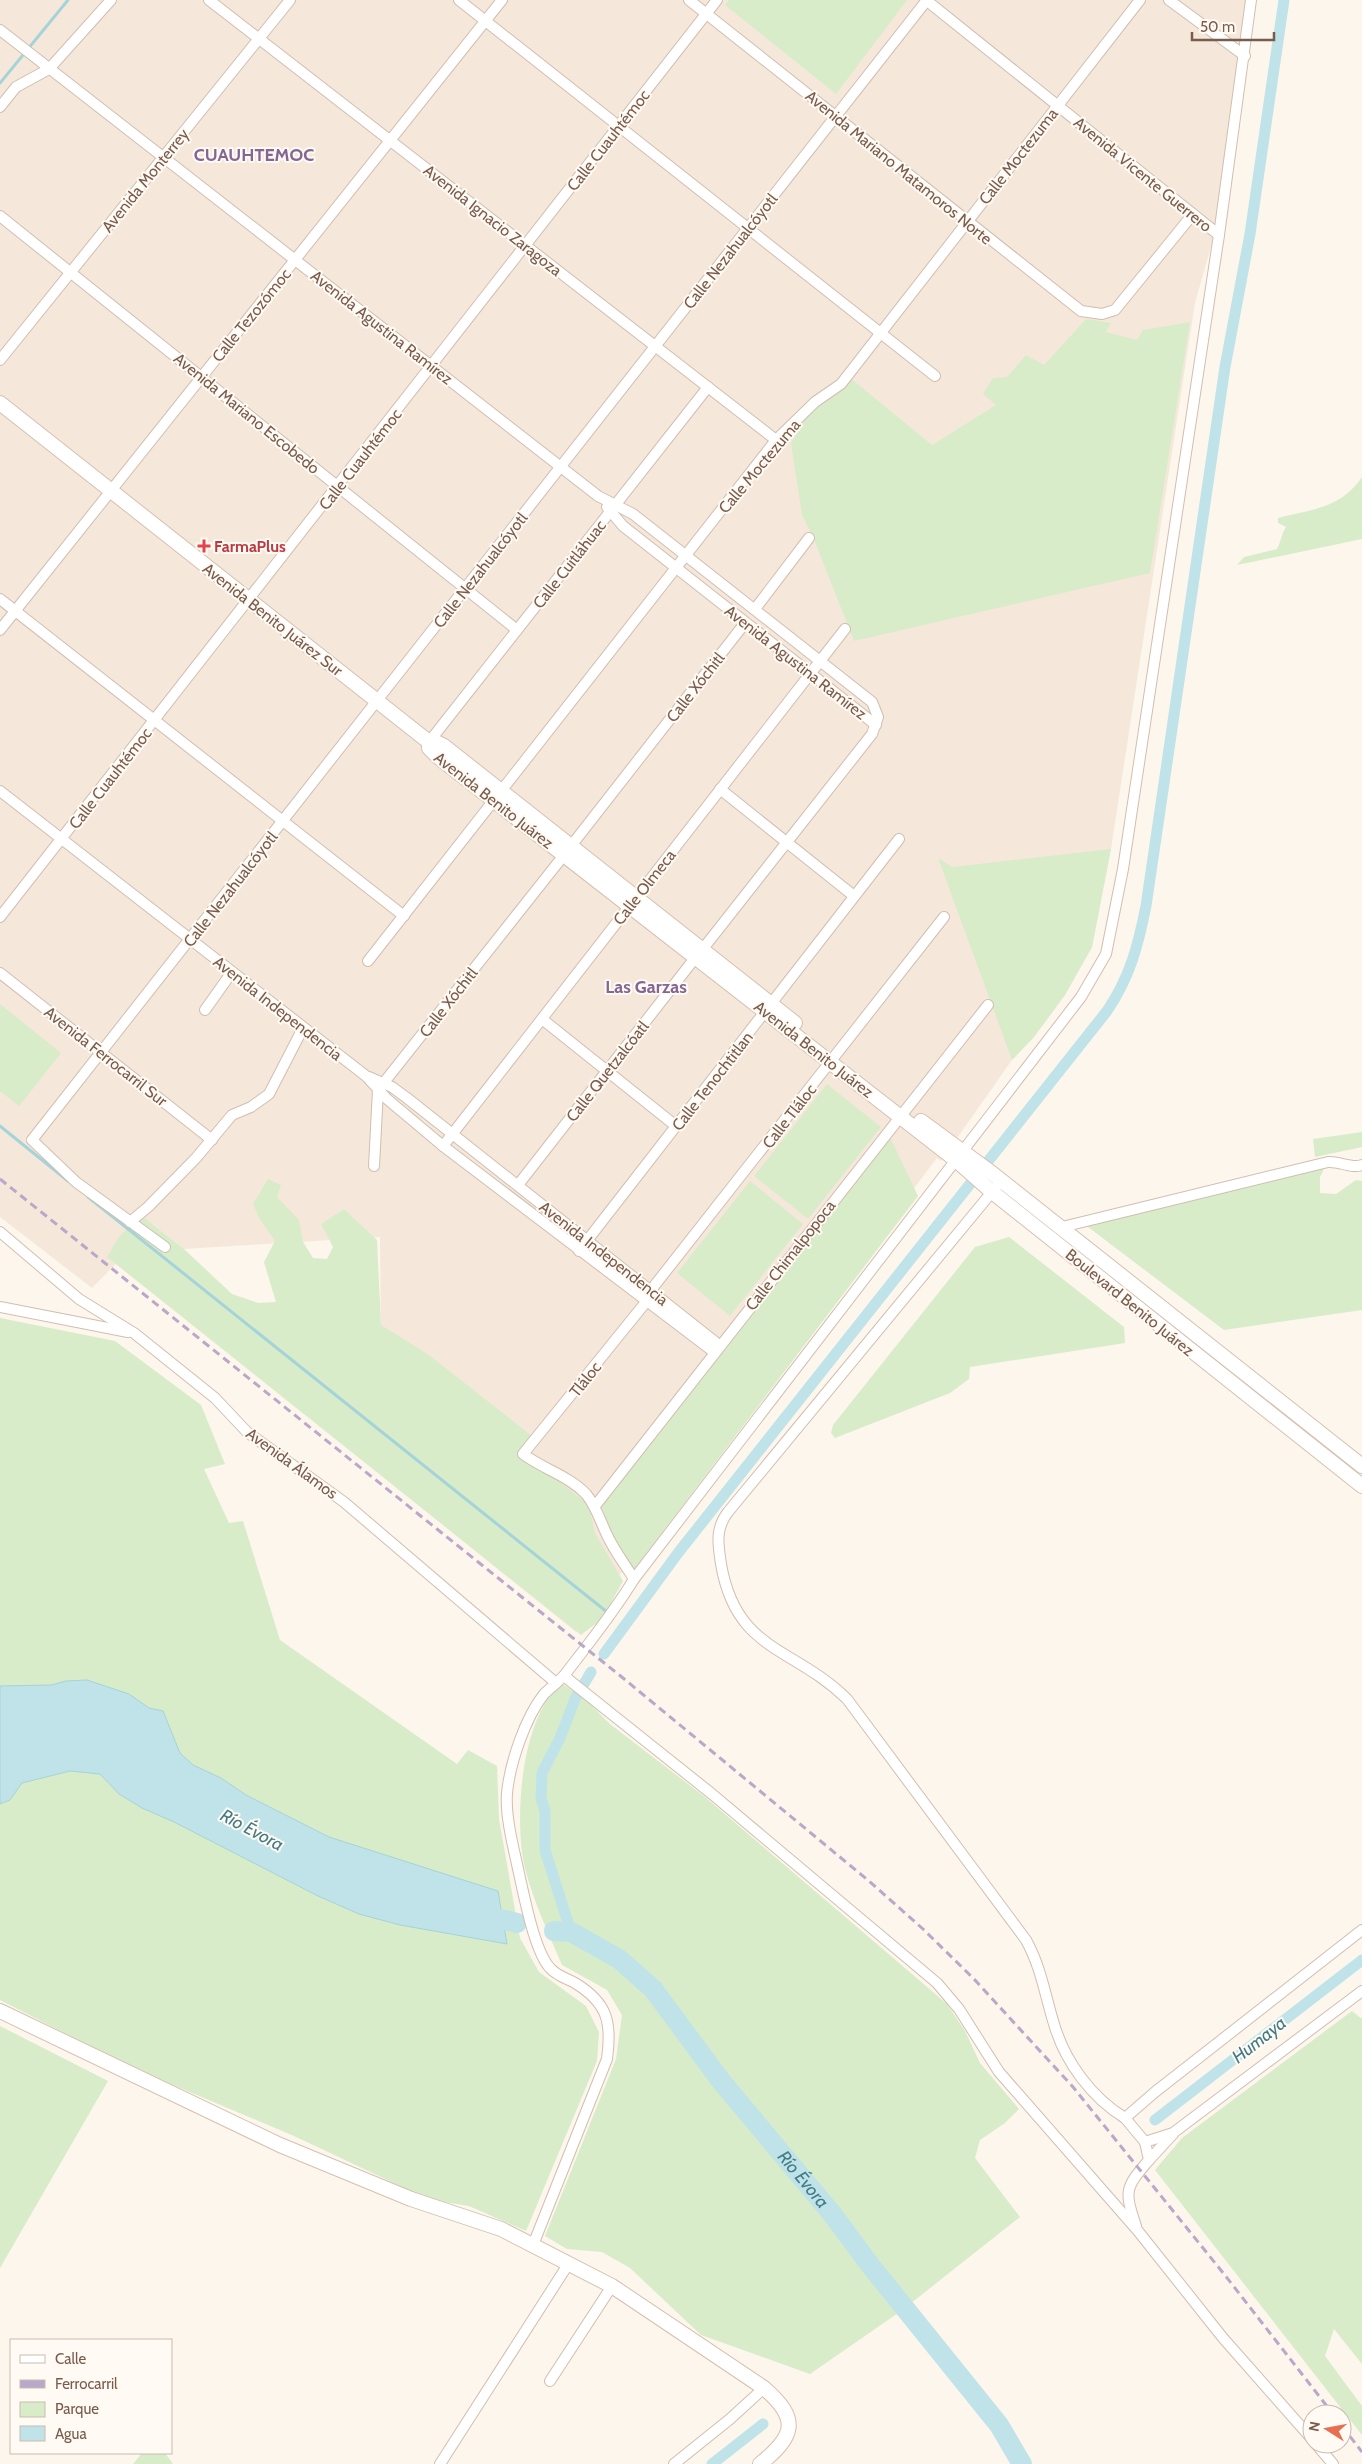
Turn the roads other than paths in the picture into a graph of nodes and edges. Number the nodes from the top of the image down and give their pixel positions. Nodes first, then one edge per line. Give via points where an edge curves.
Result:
1 (111, 0) edge
2 (209, 0) edge
3 (290, 0) edge
4 (459, 0) edge
5 (502, 0) edge
6 (689, 0) edge
7 (717, 0) edge
8 (926, 0) edge
9 (1140, 0) edge
10 (1169, 0) edge
11 (1251, 0) edge
12 (706, 14) junction
13 (485, 21) junction
14 (0, 30) edge
15 (259, 39) junction
16 (1245, 56) junction
17 (46, 66) junction
18 (1058, 106) junction
19 (0, 107) edge
20 (836, 116) junction
21 (619, 126) junction
22 (390, 140) junction
23 (164, 158) junction
24 (1193, 214) junction
25 (0, 216) edge
26 (967, 221) junction
27 (748, 228) junction
28 (1220, 235) junction
29 (526, 246) junction
30 (295, 260) junction
31 (71, 272) junction
32 (880, 333) junction
33 (655, 346) junction
34 (0, 360) edge
35 (432, 366) junction
36 (935, 376) dead end
37 (201, 377) junction
38 (708, 387) junction
39 (0, 403) edge
40 (776, 440) junction
41 (561, 467) junction
42 (338, 486) junction
43 (111, 490) junction
44 (613, 508) junction
45 (810, 538) dead end
46 (686, 556) junction
47 (676, 568) junction
48 (466, 588) junction
49 (0, 599) edge
50 (249, 600) junction
51 (755, 609) junction
52 (15, 611) junction
53 (745, 623) junction
54 (845, 629) dead end
55 (0, 630) edge
56 (517, 630) junction
57 (821, 661) junction
58 (811, 674) junction
59 (377, 702) junction
60 (155, 721) junction
61 (876, 725) junction
62 (429, 742) junction
63 (720, 789) junction
64 (0, 791) edge
65 (498, 796) junction
66 (283, 821) junction
67 (61, 839) junction
68 (899, 839) dead end
69 (786, 842) junction
70 (567, 850) junction
71 (854, 896) junction
72 (633, 902) junction
73 (404, 916) junction
74 (0, 917) edge
75 (944, 917) dead end
76 (190, 940) junction
77 (699, 954) junction
78 (368, 961) dead end
79 (232, 972) junction
80 (0, 973) edge
81 (988, 1005) dead end
82 (768, 1008) junction
83 (205, 1010) dead end
84 (542, 1019) junction
85 (303, 1028) junction
86 (101, 1053) junction
87 (833, 1059) junction
88 (607, 1071) junction
89 (381, 1086) junction
90 (902, 1113) junction
91 (676, 1126) junction
92 (452, 1134) junction
93 (212, 1140) junction
94 (443, 1146) junction
95 (963, 1159) junction
96 (1362, 1165) edge
97 (374, 1166) dead end
98 (993, 1183) junction
99 (518, 1185) junction
100 (130, 1222) junction
101 (1058, 1228) junction
102 (0, 1232) edge
103 (588, 1240) junction
104 (165, 1247) dead end
105 (579, 1251) junction
106 (651, 1290) junction
107 (646, 1302) junction
108 (0, 1307) edge
109 (134, 1333) junction
110 (716, 1349) junction
111 (1362, 1466) edge
112 (1362, 1486) edge
113 (594, 1506) junction
114 (634, 1578) junction
115 (560, 1680) junction
116 (1362, 1930) edge
117 (1362, 1990) edge
118 (0, 2011) edge
119 (1125, 2118) junction
120 (1173, 2134) junction
121 (1145, 2142) junction
122 (1149, 2160) junction
123 (1138, 2231) junction
124 (533, 2245) junction
125 (569, 2263) junction
126 (612, 2286) junction
127 (550, 2381) dead end
128 (764, 2388) junction
129 (1302, 2428) edge
130 (1324, 2454) edge
131 (440, 2464) edge
132 (674, 2464) edge
133 (760, 2464) edge
134 (1333, 2464) edge

1 - 17 street
2 - 15 street, Avenida Ignacio Zaragoza
3 - 15 street, Avenida Monterrey
4 - 13 street
5 - 13 street, Calle Tezozómoc
6 - 12 street, Avenida Mariano Matamoros Norte
7 - 12 street, Calle Cuauhtémoc
8 - 18 street, Avenida Vicente Guerrero
8 - 20 street, Calle Nezahualcóyotl
9 - 18 street, Calle Moctezuma
10 - 16 street
11 - 16 street
12 - 20 street, Avenida Mariano Matamoros Norte
12 - 21 street, Calle Cuauhtémoc
13 - 21 street
13 - 22 street, Calle Tezozómoc
14 - 17 street, Avenida Agustina Ramírez
15 - 22 street, Avenida Ignacio Zaragoza
15 - 23 street, Avenida Monterrey
16 - 28 street
17 - 19 street via 16,87
17 - 23 street, Avenida Agustina Ramírez
18 - 24 street, Avenida Vicente Guerrero
18 - 26 street, Calle Moctezuma
20 - 26 street, Avenida Mariano Matamoros Norte
20 - 27 street, Calle Nezahualcóyotl
21 - 27 street
21 - 29 street, Calle Cuauhtémoc
22 - 29 street, Avenida Ignacio Zaragoza
22 - 30 street, Calle Tezozómoc
23 - 30 street, Avenida Agustina Ramírez
23 - 31 street, Avenida Monterrey
24 - 26 street, Avenida Mariano Matamoros Norte via 1115,310 1102,314 1081,311
24 - 28 street, Avenida Vicente Guerrero
25 - 31 street, Avenida Mariano Escobedo
26 - 32 street, Calle Moctezuma
27 - 32 street
27 - 33 street, Calle Nezahualcóyotl
28 - 95 street via 1109,945 1102,965 1081,997
29 - 33 street, Avenida Ignacio Zaragoza
29 - 35 street, Calle Cuauhtémoc
30 - 35 street, Avenida Agustina Ramírez
30 - 37 street, Calle Tezozómoc
31 - 34 street, Avenida Monterrey
31 - 37 street, Avenida Mariano Escobedo
32 - 36 street
32 - 40 street, Calle Moctezuma via 841,384 815,402
33 - 38 street, Avenida Ignacio Zaragoza
33 - 41 street, Calle Nezahualcóyotl
35 - 41 street, Avenida Agustina Ramírez
35 - 42 street, Calle Cuauhtémoc
37 - 42 street, Avenida Mariano Escobedo
37 - 43 street, Calle Tezozómoc
38 - 40 street, Avenida Ignacio Zaragoza
38 - 44 street, Calle Cuitláhuac
39 - 43 street, Avenida Benito Juárez Sur
40 - 46 street, Calle Moctezuma
41 - 44 street, Avenida Agustina Ramírez
41 - 48 street, Calle Nezahualcóyotl
42 - 48 street, Avenida Mariano Escobedo
42 - 50 street, Calle Cuauhtémoc
43 - 50 street, Avenida Benito Juárez Sur
43 - 52 street, Calle Tezozómoc
44 - 46 street, Avenida Agustina Ramírez via 633,514
44 - 47 street, Avenida Agustina Ramírez via 623,526
44 - 56 street, Calle Cuitláhuac
45 - 51 street
46 - 47 street, Calle Moctezuma
46 - 51 street, Avenida Agustina Ramírez
47 - 53 street, Avenida Agustina Ramírez
47 - 65 street, Calle Moctezuma
48 - 56 street, Avenida Mariano Escobedo
48 - 59 street, Calle Nezahualcóyotl
49 - 52 street
50 - 59 street, Avenida Benito Juárez Sur
50 - 60 street, Calle Cuauhtémoc
51 - 57 street, Avenida Agustina Ramírez
52 - 55 street, Calle Tezozómoc
52 - 60 street
53 - 58 street, Avenida Agustina Ramírez
53 - 70 street, Calle Xóchitl
54 - 57 street, Calle Olmeca
56 - 62 street, Calle Cuitláhuac
57 - 58 street, Calle Olmeca
57 - 61 street, Avenida Agustina Ramírez via 872,702 878,717
58 - 61 street, Avenida Agustina Ramírez
58 - 63 street, Calle Olmeca
59 - 62 street, Avenida Benito Juárez Sur
59 - 66 street, Calle Nezahualcóyotl
60 - 66 street
60 - 67 street, Calle Cuauhtémoc
61 - 69 street, Calle Quetzalcóatl
62 - 65 street, Avenida Benito Juárez via 432,752
63 - 69 street
63 - 72 street, Calle Olmeca
64 - 67 street, Avenida Independencia
65 - 70 street, Avenida Benito Juárez
65 - 73 street, Calle Moctezuma
66 - 73 street
66 - 76 street, Calle Nezahualcóyotl
67 - 74 street, Calle Cuauhtémoc
67 - 76 street, Avenida Independencia
68 - 71 street, Calle Tenochtitlan
69 - 71 street
69 - 77 street, Calle Quetzalcóatl
70 - 72 street, Avenida Benito Juárez
70 - 89 street, Calle Xóchitl
71 - 82 street, Calle Tenochtitlan
72 - 77 street, Avenida Benito Juárez
72 - 84 street, Calle Olmeca
73 - 78 street, Calle Moctezuma
75 - 87 street, Calle Tláloc
76 - 79 street, Avenida Independencia
76 - 86 street, Calle Nezahualcóyotl
77 - 82 street, Avenida Benito Juárez
77 - 88 street, Calle Quetzalcóatl
79 - 83 street
79 - 85 street, Avenida Independencia
80 - 86 street, Avenida Ferrocarril Sur
81 - 90 street, Calle Chimalpopoca
82 - 87 street, Avenida Benito Juárez
82 - 91 street, Calle Tenochtitlan
84 - 88 street
84 - 92 street, Calle Olmeca
85 - 89 street, Avenida Independencia
85 - 93 street via 269,1094 232,1115
86 - 93 street, Avenida Ferrocarril Sur
86 - 100 street, Calle Nezahualcóyotl via 32,1140 76,1182
87 - 90 street, Avenida Benito Juárez
87 - 106 street, Calle Tláloc
88 - 91 street
88 - 99 street, Calle Quetzalcóatl
89 - 92 street, Avenida Independencia via 406,1098
89 - 94 street, Avenida Independencia via 387,1099
89 - 97 street
90 - 95 street, Boulevard Benito Juárez
90 - 110 street, Calle Chimalpopoca
91 - 103 street, Calle Tenochtitlan
92 - 94 street, Calle Olmeca
92 - 99 street, Avenida Independencia
93 - 100 street
94 - 105 street, Avenida Independencia
95 - 98 street, Boulevard Benito Juárez
95 - 114 street
96 - 101 street via 1356,1167 1328,1162
98 - 101 street, Boulevard Benito Juárez
98 - 112 street, Boulevard Benito Juárez
98 - 119 street via 728,1512 718,1532 719,1547 728,1596 741,1619 757,1636 821,1676 847,1699 1026,1940 1040,1970 1054,2024 1068,2058 1105,2104
99 - 103 street, Avenida Independencia
100 - 104 street
101 - 111 street, Boulevard Benito Juárez
102 - 109 street, Avenida Álamos via 79,1299
103 - 105 street, Calle Tenochtitlan
103 - 106 street, Avenida Independencia
105 - 107 street, Avenida Independencia
106 - 110 street, Avenida Independencia
107 - 110 street, Avenida Independencia
107 - 113 street, Tláloc via 523,1454 575,1484
108 - 109 street
109 - 115 street, Avenida Álamos via 215,1398 247,1432 344,1502
110 - 113 street, Calle Chimalpopoca
113 - 114 street via 609,1539
114 - 115 street via 614,1612
115 - 123 street, Avenida Álamos via 712,1794 938,1983 959,2009 999,2072
115 - 124 street via 539,1703 513,1759 507,1794 512,1834 523,1892 542,1954 548,1966 560,1977 592,1994 606,2012 610,2037 607,2059
116 - 119 street
117 - 120 street
118 - 124 street via 280,2145 410,2200 501,2229
119 - 121 street
120 - 121 street
120 - 122 street
121 - 122 street
122 - 123 street via 1128,2190
123 - 129 street, Avenida Álamos via 1223,2338
124 - 125 street
125 - 126 street
125 - 131 street
126 - 127 street
126 - 128 street
128 - 132 street
128 - 133 street via 778,2401 789,2419 784,2441
130 - 134 street

